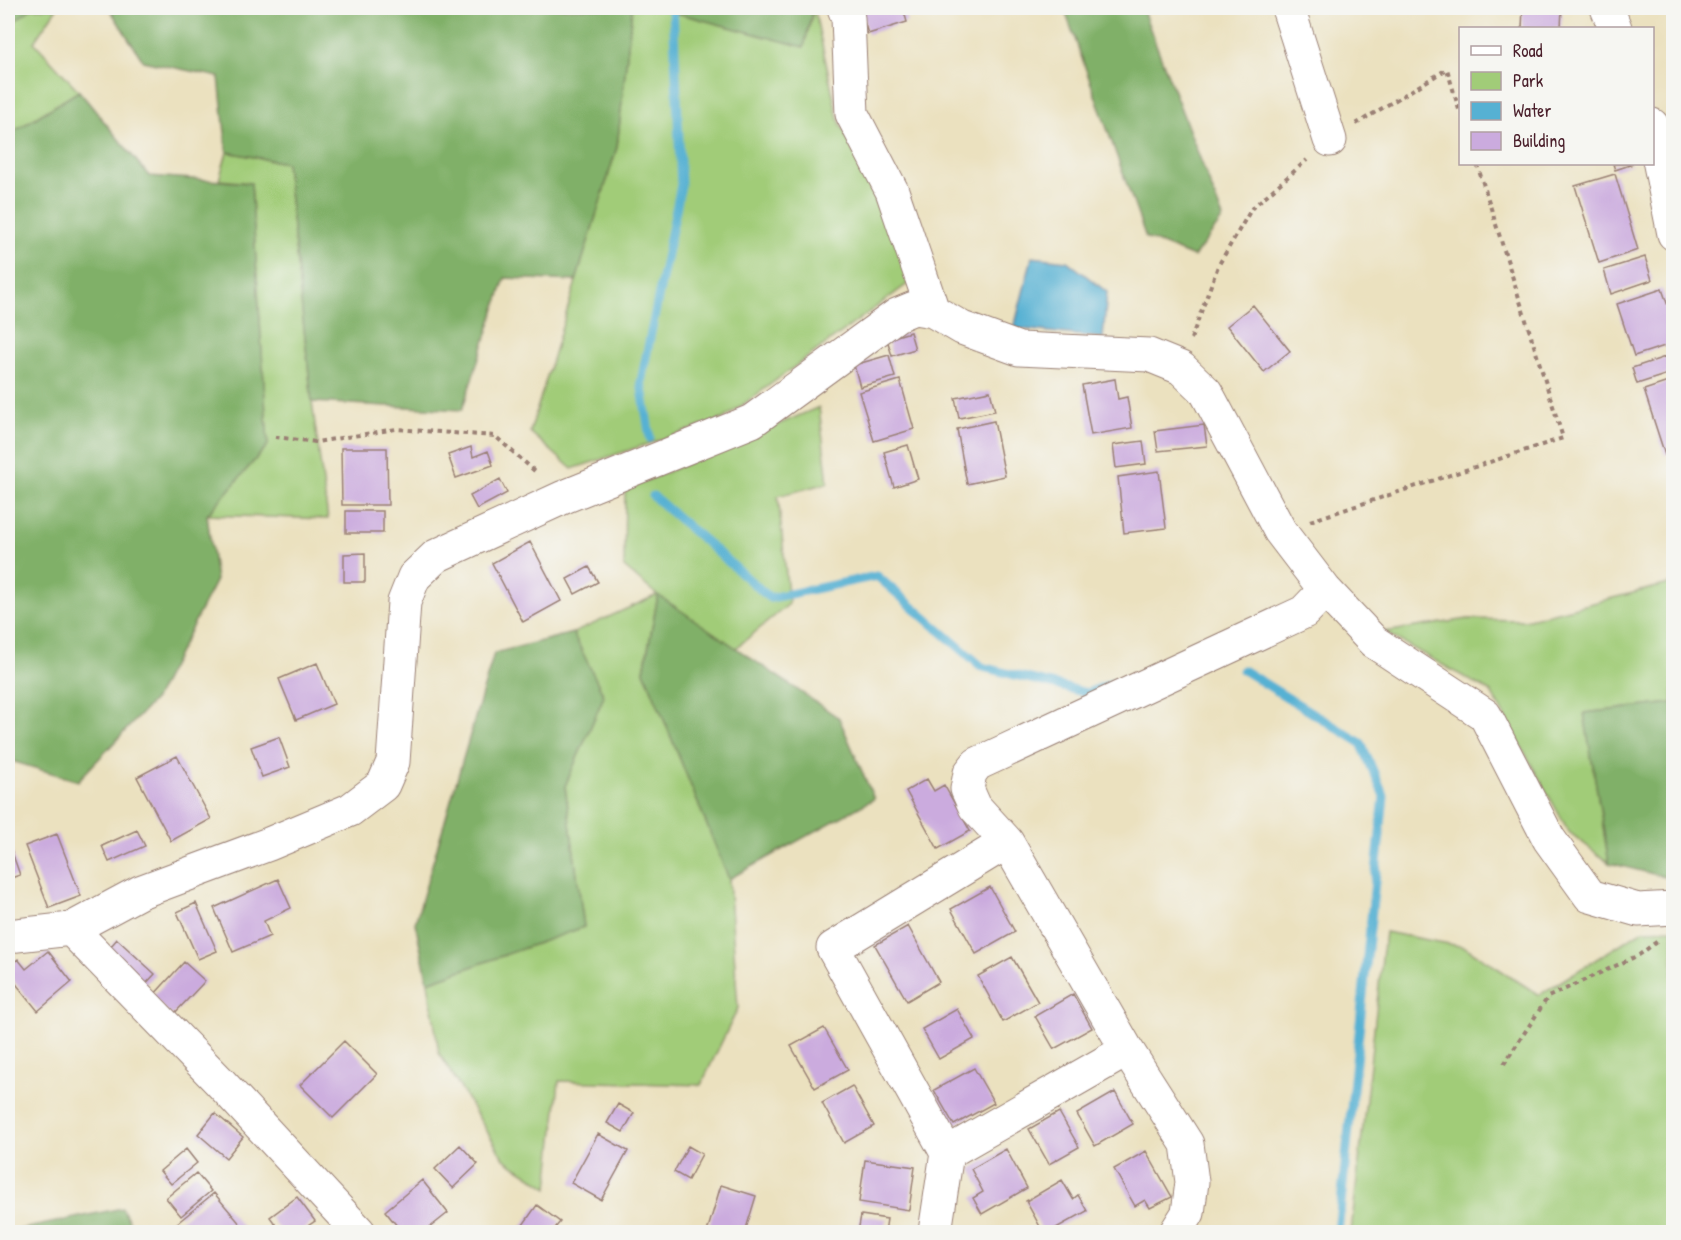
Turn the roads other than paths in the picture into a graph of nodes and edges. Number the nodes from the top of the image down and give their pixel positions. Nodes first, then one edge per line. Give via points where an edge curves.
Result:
1 (844, 8) edge
2 (1288, 8) edge
3 (1607, 8) edge
4 (1616, 27) edge
5 (1654, 130) edge
6 (1330, 140) road end
7 (1674, 234) edge
8 (933, 311) junction
9 (1325, 590) junction
10 (1007, 842) junction
11 (1669, 922) edge
12 (71, 929) junction
13 (8, 936) edge
14 (1127, 1050) junction
15 (948, 1153) junction
16 (359, 1233) edge
17 (935, 1233) edge
18 (1176, 1233) edge

1 - 8 street via 848,18 852,114 892,191
2 - 6 street
3 - 4 street
5 - 7 street
8 - 9 street via 962,328 1019,348 1149,355 1181,368 1206,392 1280,531
8 - 12 street via 914,308 897,315 752,421 564,497 436,556 414,576 404,602 393,762 383,785 350,810 140,892
9 - 10 street via 1304,612 977,764 970,773 967,789 975,807
9 - 11 street via 1374,642 1485,715 1549,839 1590,896
10 - 14 street
10 - 15 street via 833,948
12 - 13 street
12 - 16 street
14 - 15 street
14 - 18 street via 1187,1144 1192,1182 1188,1213
15 - 17 street

